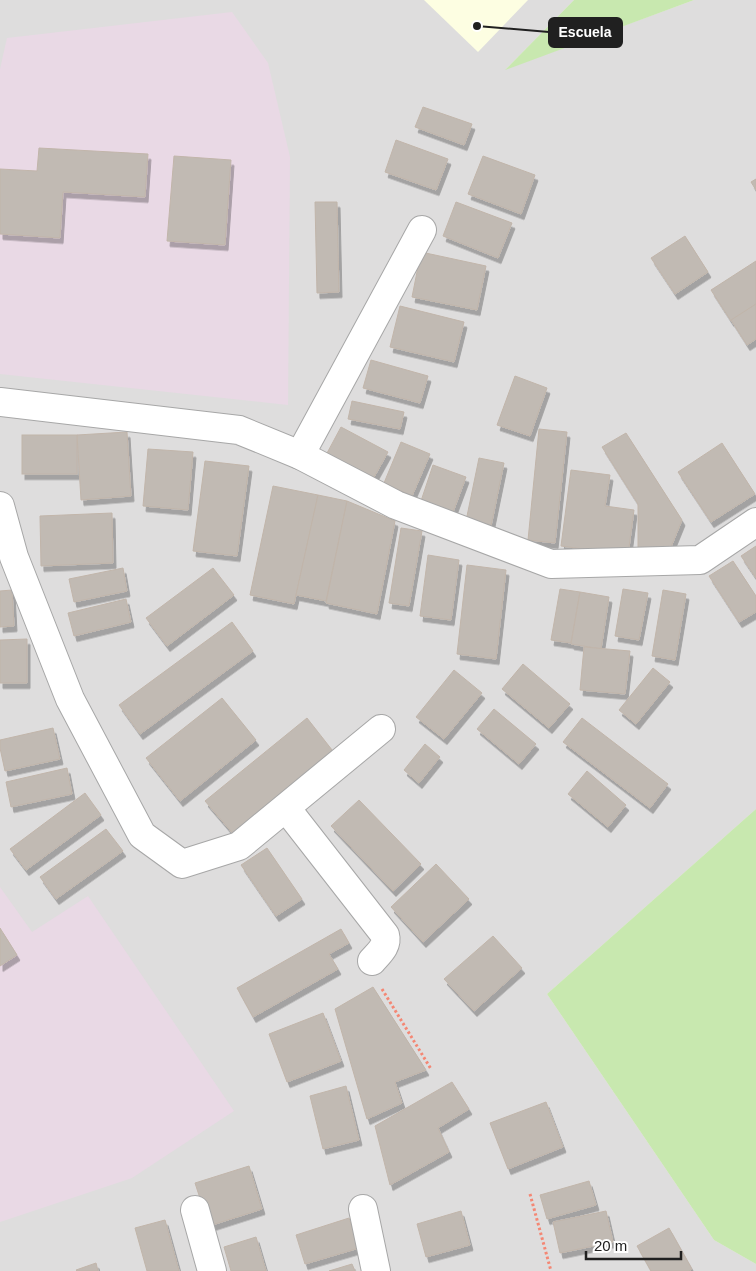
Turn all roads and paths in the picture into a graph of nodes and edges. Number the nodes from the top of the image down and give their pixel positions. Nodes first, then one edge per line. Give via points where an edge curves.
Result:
1 (422, 230) dead end
2 (0, 402) edge
3 (300, 456) junction
4 (0, 506) edge
5 (756, 522) edge
6 (381, 729) dead end
7 (286, 808) junction
8 (372, 961) joint
9 (431, 1069) dead end
10 (530, 1194) dead end
11 (363, 1209) dead end
12 (195, 1210) dead end
13 (212, 1271) edge
14 (376, 1271) edge
15 (551, 1271) edge

1 - 3 street
2 - 3 street via 239,430
3 - 5 street via 396,505 551,564 700,560
4 - 7 street via 14,557 70,699 142,835 182,864 240,846
6 - 7 street
7 - 8 street via 385,935 387,941
8 - 9 path via 370,966 374,974
10 - 15 path
11 - 14 street
12 - 13 street

